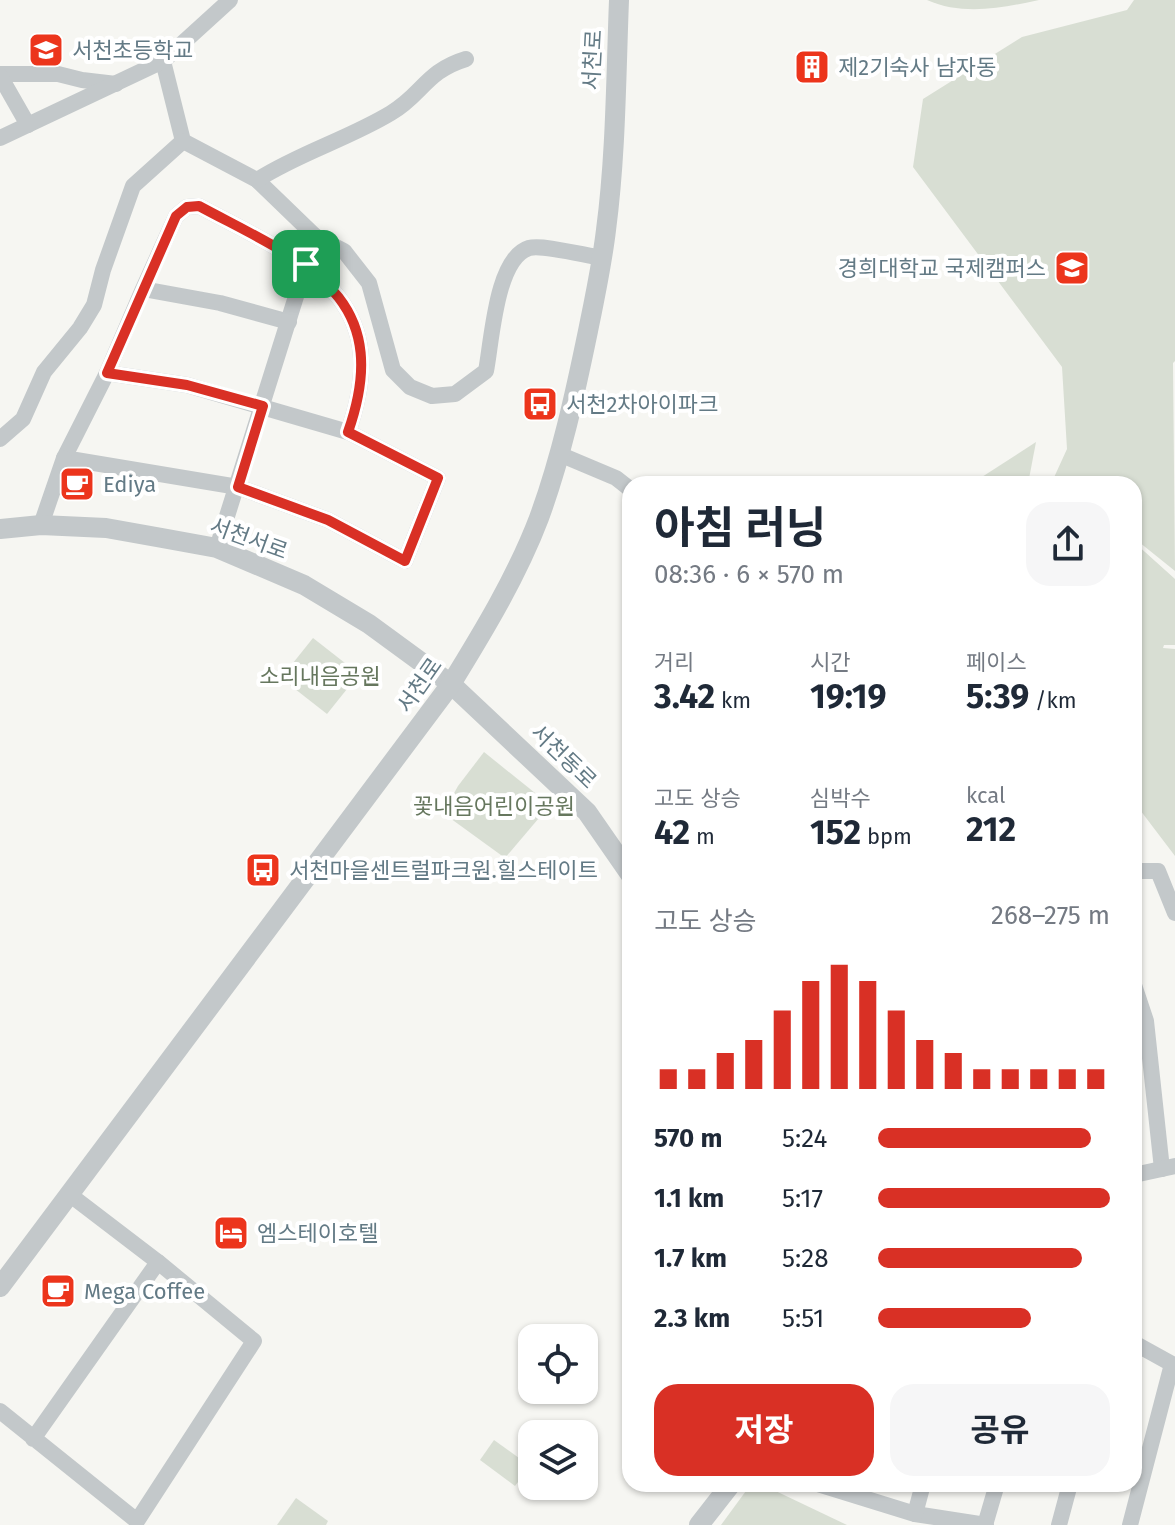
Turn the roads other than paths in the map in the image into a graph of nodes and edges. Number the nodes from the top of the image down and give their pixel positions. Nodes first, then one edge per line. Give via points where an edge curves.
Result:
1 (230, 0) edge
2 (619, 0) edge
3 (466, 59) dead end
4 (163, 61) junction
5 (0, 75) edge
6 (117, 84) junction
7 (28, 125) junction
8 (0, 138) edge
9 (183, 141) junction
10 (257, 180) junction
11 (315, 236) junction
12 (603, 258) junction
13 (306, 264) junction
14 (143, 289) junction
15 (289, 322) junction
16 (107, 373) junction
17 (263, 406) junction
18 (348, 432) junction
19 (0, 439) edge
20 (559, 454) junction
21 (64, 458) junction
22 (622, 483) edge
23 (238, 487) junction
24 (41, 525) junction
25 (0, 529) edge
26 (217, 548) junction
27 (451, 684) junction
28 (622, 862) edge
29 (1142, 871) edge
30 (1175, 913) edge
31 (1142, 1009) edge
32 (1168, 1168) edge
33 (1142, 1173) edge
34 (69, 1194) junction
35 (158, 1262) junction
36 (0, 1287) edge
37 (1142, 1347) edge
38 (0, 1411) edge
39 (33, 1439) junction
40 (1142, 1479) edge
41 (725, 1492) edge
42 (854, 1492) edge
43 (921, 1492) edge
44 (995, 1492) edge
45 (1068, 1492) edge
46 (1139, 1492) edge
47 (915, 1514) junction
48 (699, 1525) edge
49 (986, 1525) edge
50 (1059, 1525) edge
51 (1130, 1525) edge

1 - 4 street
2 - 12 street, 서천로
3 - 10 street via 445,66 395,111
4 - 6 street
4 - 9 street
5 - 6 street via 58,74
5 - 7 street
6 - 7 street
7 - 8 street
9 - 10 street
9 - 19 street via 133,186 94,305 44,372 23,419
10 - 11 street
11 - 12 street via 344,251 369,283 393,370 410,387 432,396 455,394 486,371 506,269 518,253 532,247
11 - 13 street
12 - 20 street, 서천로
13 - 14 street via 199,206 187,207 176,216
13 - 15 street
13 - 18 street via 355,322 361,378
14 - 15 street
14 - 16 street
15 - 17 street
16 - 17 street via 187,385
16 - 21 street
17 - 18 street
17 - 23 street
18 - 23 street via 438,478 405,561 328,520
20 - 22 street
20 - 27 street, 서천로 via 538,520
21 - 23 street
21 - 24 street
23 - 26 street
24 - 25 street, 서천서로
24 - 26 street, 서천서로 via 106,528
26 - 27 street, 서천서로 via 304,585
27 - 28 street, 서천동로 via 587,812
27 - 34 street, 서천로
29 - 30 street via 1158,871
31 - 32 street
32 - 33 street
34 - 35 street
34 - 36 street, 서천로
35 - 39 street
35 - 39 street via 254,1341 137,1521
37 - 40 street via 1172,1364
38 - 39 street
41 - 48 street
42 - 47 street
43 - 47 street
44 - 49 street
45 - 50 street
46 - 51 street
47 - 49 street

